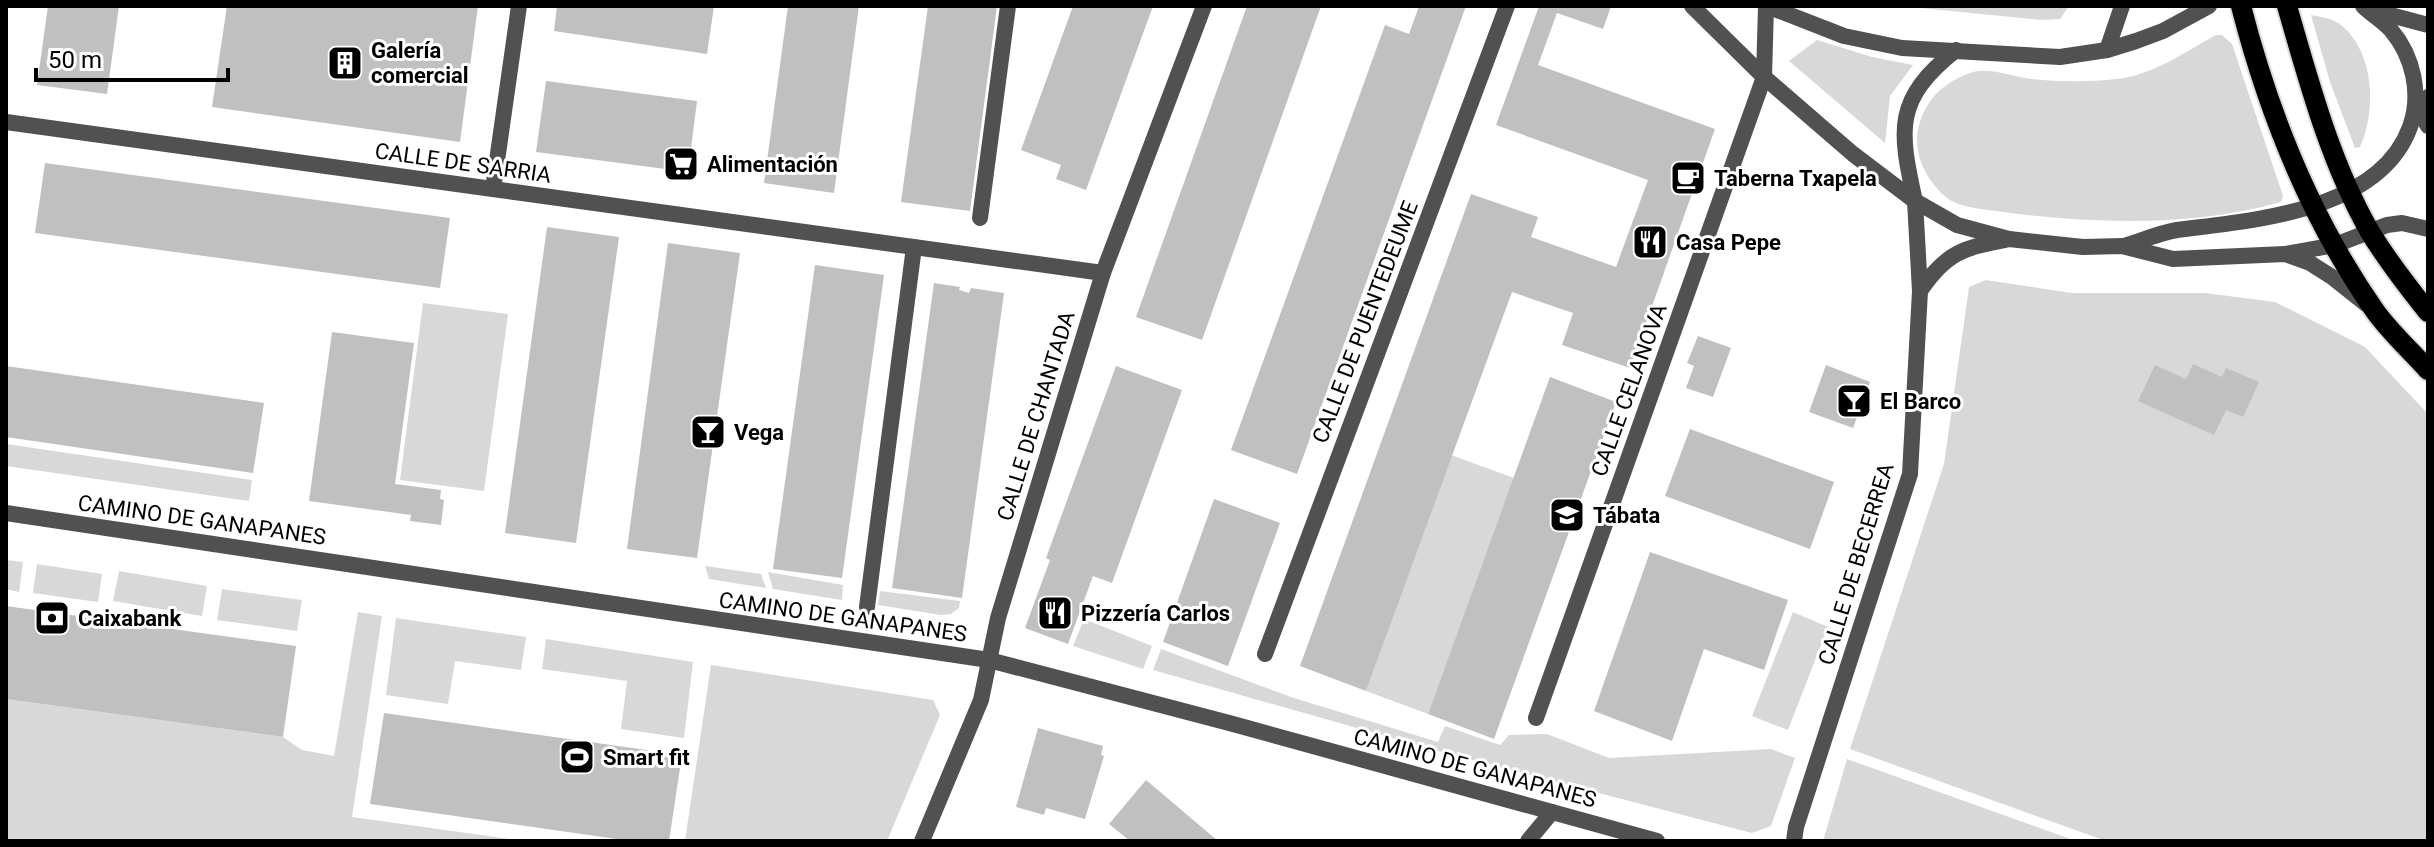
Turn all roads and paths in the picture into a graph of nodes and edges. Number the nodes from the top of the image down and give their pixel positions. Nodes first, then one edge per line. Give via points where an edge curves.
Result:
1 (519, 6) edge
2 (1008, 6) edge
3 (1204, 6) edge
4 (1507, 6) edge
5 (1692, 6) edge
6 (1766, 6) edge
7 (2122, 6) edge
8 (2209, 6) edge
9 (2241, 6) edge
10 (2287, 6) edge
11 (2362, 6) edge
12 (2428, 25) edge
13 (1956, 50) junction
14 (2107, 50) junction
15 (1764, 77) junction
16 (2423, 102) edge
17 (6, 122) edge
18 (2428, 126) edge
19 (493, 189) junction
20 (2351, 191) junction
21 (1915, 201) junction
22 (2312, 207) junction
23 (980, 218) dead end
24 (2428, 229) edge
25 (2370, 231) junction
26 (2009, 239) junction
27 (2335, 245) junction
28 (2122, 246) junction
29 (914, 247) junction
30 (2285, 254) junction
31 (1103, 273) junction
32 (1920, 291) junction
33 (2428, 312) edge
34 (2376, 313) junction
35 (2428, 370) edge
36 (6, 513) edge
37 (867, 607) dead end
38 (1265, 654) dead end
39 (989, 660) junction
40 (1536, 718) dead end
41 (1552, 812) junction
42 (922, 841) edge
43 (1528, 841) edge
44 (1657, 841) edge
45 (1794, 841) edge

1 - 19 street
2 - 23 street
3 - 31 street, CALLE DE CHANTADA
4 - 38 street, CALLE DE PUENTEDEUME
5 - 15 street
6 - 13 street via 1844,36 1902,48
6 - 15 street, CALLE CELANOVA
7 - 14 street
8 - 14 street via 2163,31
9 - 22 main road via 2277,126
10 - 20 main road via 2318,111
11 - 12 street
11 - 16 street via 2390,29 2406,53
13 - 14 street via 2060,57
13 - 21 street, CALLE DE BECERREA via 1929,71 1905,119 1903,144
15 - 21 street
15 - 40 street, CALLE CELANOVA
16 - 18 street
16 - 20 street via 2397,150
17 - 19 street, CALLE DE SARRIA
19 - 29 street, CALLE DE SARRIA
20 - 22 street
20 - 25 main road
21 - 26 street via 1957,225
21 - 32 street, CALLE DE BECERREA
22 - 27 main road
22 - 28 street via 2239,224 2173,231
24 - 25 street via 2402,223
25 - 27 street
25 - 33 main road
26 - 28 street
26 - 32 street via 1965,248 1933,272
27 - 30 street
27 - 34 main road
28 - 30 street via 2173,259
29 - 31 street, CALLE DE SARRIA
29 - 37 street
30 - 34 street via 2332,277
31 - 39 street, CALLE DE CHANTADA
32 - 45 street, CALLE DE BECERREA via 1910,474
34 - 35 main road
36 - 39 street, CAMINO DE GANAPANES
39 - 41 street, CAMINO DE GANAPANES
39 - 42 street, CALLE DE CHANTADA via 981,700
41 - 43 street
41 - 44 street, CAMINO DE GANAPANES

